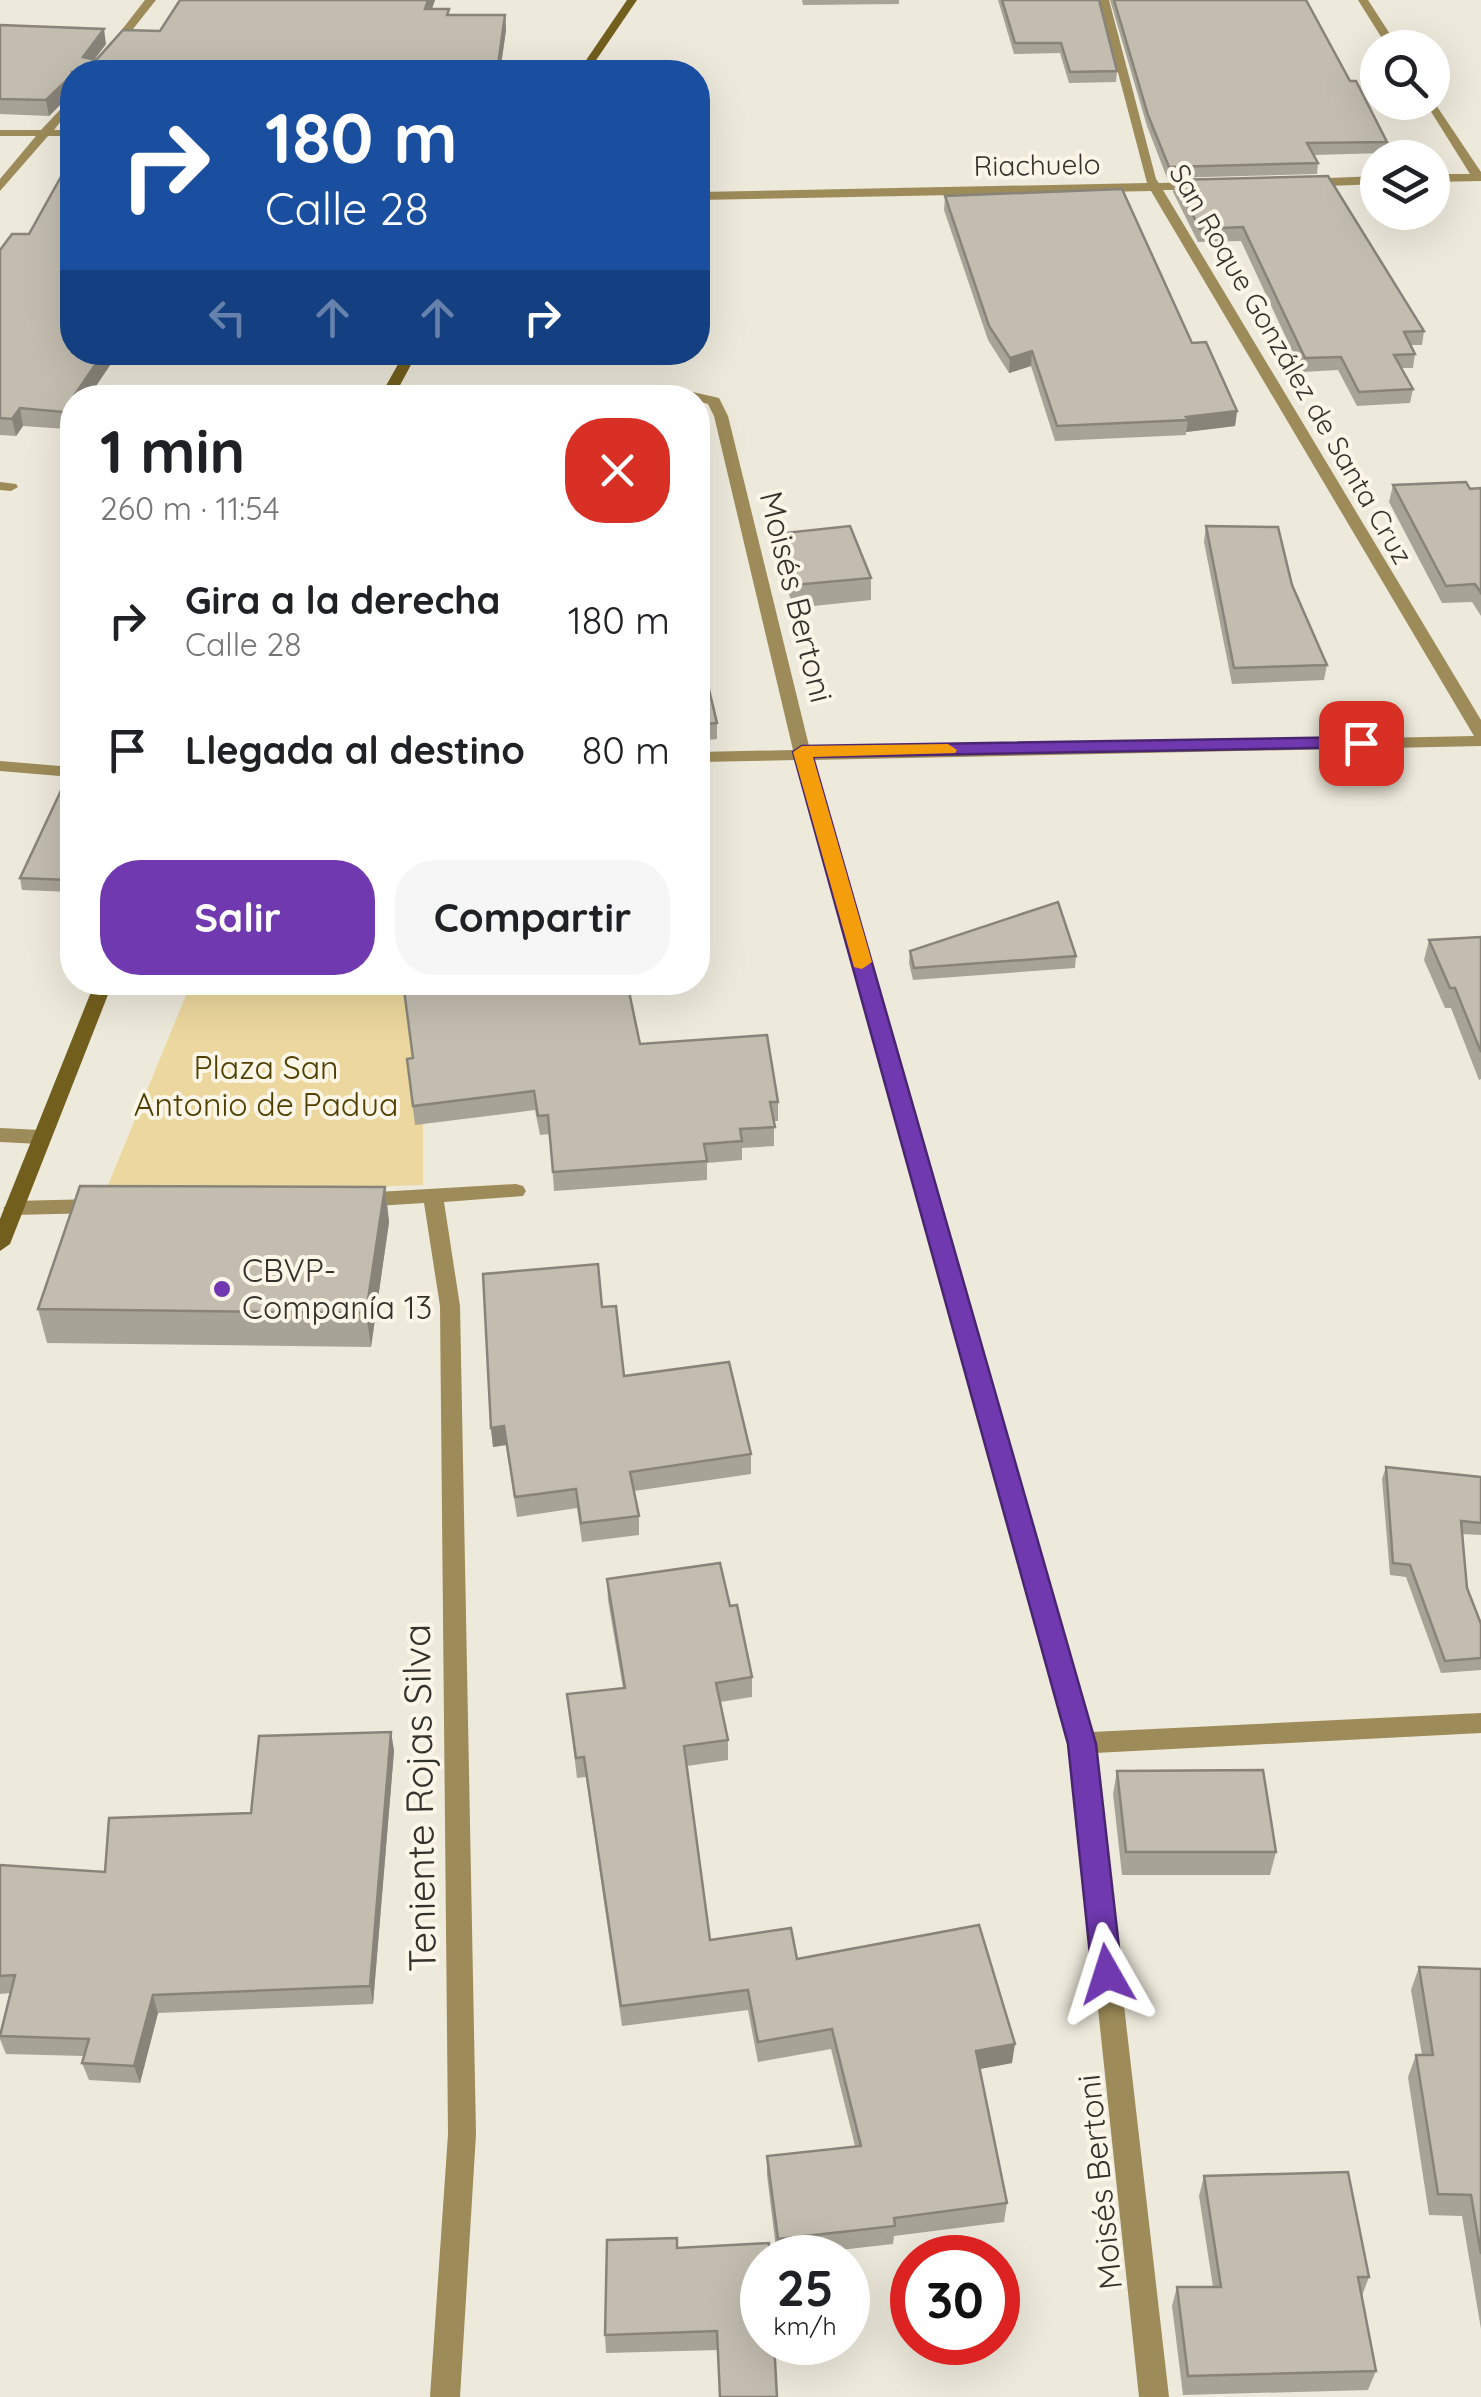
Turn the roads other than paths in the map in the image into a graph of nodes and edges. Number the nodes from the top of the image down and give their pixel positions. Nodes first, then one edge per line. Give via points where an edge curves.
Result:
1 (151, 0) edge
2 (632, 0) edge
3 (1104, 0) edge
4 (1362, 0) edge
5 (1382, 30) edge
6 (104, 60) edge
7 (591, 60) edge
8 (60, 116) edge
9 (1442, 120) edge
10 (0, 133) edge
11 (60, 133) edge
12 (46, 134) junction
13 (1480, 177) edge
14 (1450, 178) edge
15 (1360, 181) edge
16 (1285, 183) edge
17 (1211, 186) edge
18 (0, 187) edge
19 (1155, 188) junction
20 (710, 196) edge
21 (710, 400) edge
22 (1481, 737) edge
23 (802, 752) junction
24 (710, 756) edge
25 (0, 766) edge
26 (60, 771) edge
27 (99, 995) edge
28 (0, 1135) edge
29 (40, 1137) junction
30 (516, 1190) dead end
31 (433, 1198) junction
32 (333, 1200) edge
33 (113, 1206) edge
34 (13, 1208) junction
35 (0, 1244) edge
36 (1481, 1723) edge
37 (1082, 1744) junction
38 (445, 2397) edge
39 (1154, 2397) edge

1 - 6 street
2 - 7 main road
3 - 19 street, San Roque González de Santa Cruz
4 - 5 street
8 - 12 street
9 - 13 street
10 - 12 street
11 - 12 street
12 - 18 street
13 - 14 street
15 - 16 street
17 - 19 street, Riachuelo
19 - 20 street, Riachuelo
19 - 22 street, San Roque González de Santa Cruz
21 - 23 street, Moisés Bertoni via 721,416
22 - 23 street
23 - 24 street
23 - 37 street, Moisés Bertoni
25 - 26 street
27 - 29 main road
28 - 29 street
29 - 34 main road
30 - 31 street
31 - 32 street
31 - 38 street, Teniente Rojas Silva via 450,1306 462,2134
33 - 34 street
34 - 35 main road
36 - 37 street
37 - 39 street, Moisés Bertoni

